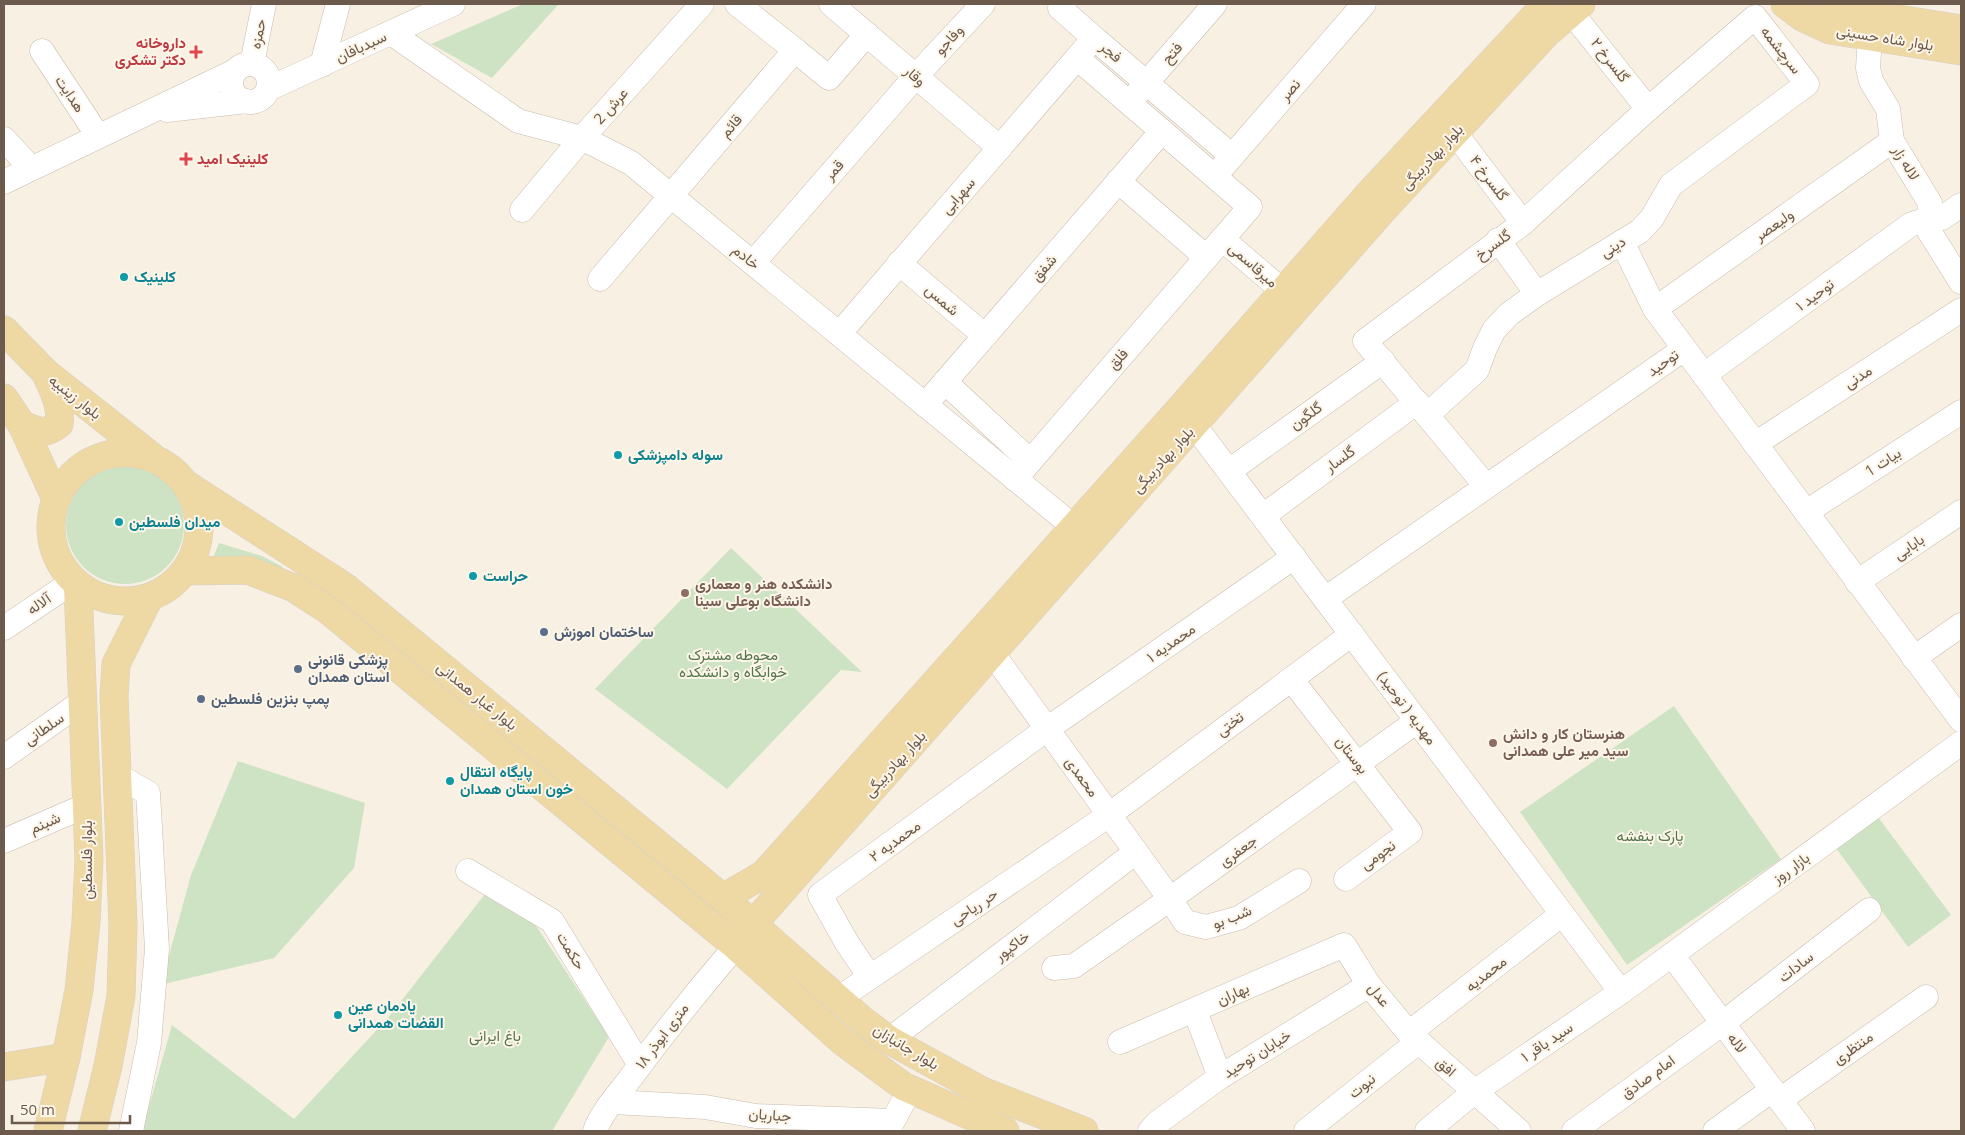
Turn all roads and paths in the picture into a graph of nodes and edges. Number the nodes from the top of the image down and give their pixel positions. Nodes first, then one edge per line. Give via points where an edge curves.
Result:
1 (264, 4) edge
2 (338, 4) edge
3 (453, 4) edge
4 (702, 4) edge
5 (737, 4) edge
6 (982, 4) edge
7 (1215, 4) edge
8 (1364, 4) edge
9 (1543, 4) edge
10 (1785, 4) edge
11 (1824, 4) edge
12 (835, 5) edge
13 (1062, 6) edge
14 (1576, 8) edge
15 (1755, 17) joint
16 (1961, 29) edge
17 (391, 33) junction
18 (867, 34) junction
19 (1870, 37) junction
20 (1094, 38) junction
21 (795, 50) junction
22 (1961, 50) edge
23 (42, 51) dead end
24 (1077, 58) junction
25 (322, 65) junction
26 (243, 68) junction
27 (916, 76) junction
28 (1147, 83) junction
29 (1807, 84) joint
30 (268, 89) junction
31 (247, 101) junction
32 (1129, 103) junction
33 (1648, 109) junction
34 (148, 112) junction
35 (1162, 131) junction
36 (1455, 133) junction
37 (98, 136) junction
38 (582, 138) junction
39 (4, 140) edge
40 (1892, 141) junction
41 (1000, 148) junction
42 (1232, 156) junction
43 (31, 168) junction
44 (1215, 176) junction
45 (4, 182) edge
46 (1118, 182) junction
47 (672, 196) junction
48 (1961, 205) edge
49 (522, 210) dead end
50 (1928, 221) junction
51 (1523, 223) junction
52 (1222, 239) junction
53 (1498, 240) junction
54 (1622, 242) junction
55 (1206, 257) junction
56 (753, 263) junction
57 (900, 264) junction
58 (600, 279) dead end
59 (1961, 282) edge
60 (1283, 291) junction
61 (1537, 294) junction
62 (1656, 309) junction
63 (1961, 310) edge
64 (4, 330) edge
65 (839, 334) junction
66 (984, 336) junction
67 (1684, 349) junction
68 (1382, 361) junction
69 (46, 373) junction
70 (1704, 375) junction
71 (945, 382) junction
72 (4, 398) edge
73 (925, 405) junction
74 (1422, 409) junction
75 (1961, 412) edge
76 (1186, 418) junction
77 (22, 425) junction
78 (1755, 444) junction
79 (152, 457) junction
80 (1030, 461) junction
81 (1229, 471) junction
82 (1015, 479) junction
83 (188, 485) junction
84 (1486, 486) junction
85 (56, 499) junction
86 (1806, 512) junction
87 (1961, 512) edge
88 (1263, 516) junction
89 (1074, 527) junction
90 (1294, 557) junction
91 (186, 571) junction
92 (1857, 582) junction
93 (76, 583) junction
94 (149, 598) junction
95 (1325, 599) junction
96 (1961, 625) edge
97 (4, 628) edge
98 (1352, 634) junction
99 (993, 654) junction
100 (1914, 658) junction
101 (1291, 679) junction
102 (83, 701) junction
103 (1961, 720) edge
104 (1417, 721) junction
105 (1047, 730) junction
106 (1961, 744) edge
107 (4, 757) edge
108 (1358, 763) junction
109 (117, 775) junction
110 (87, 805) junction
111 (1109, 815) junction
112 (1410, 832) joint
113 (4, 841) edge
114 (1136, 852) junction
115 (468, 871) dead end
116 (1346, 879) dead end
117 (1299, 881) dead end
118 (723, 898) junction
119 (1170, 899) junction
120 (1869, 910) dead end
121 (1562, 914) junction
122 (754, 924) junction
123 (727, 938) junction
124 (1344, 945) joint
125 (1672, 955) junction
126 (1054, 968) dead end
127 (870, 977) junction
128 (1369, 985) junction
129 (1621, 992) junction
130 (1926, 996) dead end
131 (838, 999) junction
132 (1195, 1011) junction
133 (1723, 1023) junction
134 (1414, 1037) junction
135 (889, 1040) junction
136 (1120, 1042) dead end
137 (66, 1058) junction
138 (640, 1065) junction
139 (4, 1067) edge
140 (1220, 1077) junction
141 (910, 1089) junction
142 (1474, 1092) junction
143 (1776, 1095) junction
144 (613, 1102) junction
145 (48, 1131) edge
146 (92, 1131) edge
147 (131, 1131) edge
148 (595, 1131) edge
149 (1005, 1131) edge
150 (1084, 1131) edge
151 (1150, 1131) edge
152 (1306, 1131) edge
153 (1427, 1131) edge
154 (1519, 1131) edge
155 (1574, 1131) edge
156 (1715, 1131) edge
157 (1803, 1131) edge

1 - 26 street, حمزه
2 - 25 street
3 - 17 street, سبدبافان
4 - 38 street, عرش 2
5 - 21 street
6 - 27 street, وفاجو
7 - 28 street, فتح
8 - 42 street, نصر
9 - 60 main road, بلوار بهادربیگی
10 - 19 main road, بلوار شاه حسینی via 1802,17 1830,30
11 - 16 main road, بلوار شاه حسینی via 1836,9
12 - 18 street, وقار
13 - 20 street
14 - 33 street, گلسرخ ۲
14 - 36 main road, بلوار بهادربیگی via 1547,33
15 - 29 street, سرچشمه
15 - 33 street, گلسرخ
17 - 25 street, سبدبافان
17 - 38 street, خادم via 518,121
18 - 21 street via 829,78
18 - 27 street, وقار
19 - 22 main road, بلوار شاه حسینی
19 - 40 street, لاله زار via 1869,74 1888,109
20 - 24 street, فجر
20 - 28 street, فجر
21 - 47 street, قائم
23 - 37 street, هدایت
24 - 32 street, فجر
24 - 41 street, سهرابی
25 - 30 street, سبدبافان
26 - 30 street via 258,65 266,73
26 - 31 street via 232,77 232,90
26 - 34 street
27 - 41 street, وقار
27 - 56 street, قمر
28 - 32 street, فتح
28 - 42 street, فجر
29 - 54 street, دینی via 1671,185 1652,218 1640,231
30 - 31 street via 257,100
31 - 34 street
32 - 35 street, فجر
33 - 51 street, گلسرخ
34 - 37 street
35 - 44 street, فجر
35 - 46 street, شفق
36 - 51 street, گلسرخ ۴
36 - 76 main road, بلوار بهادربیگی
37 - 43 street
38 - 47 street, خادم via 631,163
38 - 49 street, عرش 2
39 - 43 street
40 - 50 street, لاله زار via 1930,203
40 - 62 street, ولیعصر
41 - 57 street, سهرابی
42 - 44 street, نصر
43 - 45 street
44 - 52 street, فلق via 1250,206
46 - 55 street
46 - 66 street, شفق
47 - 56 street, خادم
47 - 58 street, قائم
48 - 50 street, توحید ۱ via 1942,218
50 - 59 street, لاله زار via 1929,232
50 - 70 street, توحید ۱ via 1910,225
51 - 53 street, گلسرخ
52 - 55 street, فلق
52 - 60 street, میرقاسمی
53 - 61 street
53 - 68 street, گلسرخ via 1366,341
54 - 61 street, دینی
54 - 62 street
55 - 80 street, فلق
56 - 65 street, خادم
57 - 65 street, سهرابی
57 - 66 street, شمس
60 - 76 main road, بلوار بهادربیگی
61 - 74 street, دینی via 1501,321 1477,370
62 - 67 street
63 - 78 street, مدنی
64 - 69 main road, بلوار زینبیه
65 - 73 street, خادم
66 - 71 street, شفق
67 - 70 street, توحید
67 - 84 street, توحید
68 - 74 street, گلسرخ
68 - 81 street, گلگون
69 - 77 main road via 61,414 59,424 50,431
69 - 79 main road, بلوار زینبیه
70 - 78 street, توحید
71 - 73 street, شفق
71 - 80 street
72 - 77 main road
73 - 82 street, خادم
74 - 84 street, گلسرخ
74 - 88 street, گلسار
75 - 86 street, بیات 1
76 - 81 street, مهدیه ( توحید)
76 - 89 main road, بلوار بهادربیگی
76 - 99 main road, بلوار بهادربیگی
77 - 85 main road
78 - 86 street, توحید
79 - 83 main road via 172,469
79 - 85 main road via 130,452 107,455 86,464 68,479
80 - 82 street, فلق
81 - 88 street, مهدیه ( توحید)
82 - 89 street, خادم
83 - 91 main road via 197,506 200,528 196,551
83 - 118 main road, بلوار غبار همدانی via 345,587
84 - 95 street, توحید
85 - 93 main road via 51,520 52,542 60,563
86 - 92 street, توحید
87 - 92 street, بابایی
88 - 90 street, مهدیه ( توحید)
89 - 118 main road, بلوار بهادربیگی via 764,874
90 - 95 street, مهدیه ( توحید)
90 - 105 street, محمدیه ۱
91 - 94 main road via 169,587
91 - 123 main road, بلوار غبار همدانی via 248,570 294,588 328,610
92 - 100 street, توحید
93 - 94 main road via 103,598 126,601
93 - 97 street, آلاله
93 - 102 main road, بلوار فلسطین
94 - 109 main road via 116,664
95 - 98 street, مهدیه ( توحید)
96 - 100 street
98 - 101 street, تختی
98 - 104 street, مهدیه ( توحید)
99 - 105 street, محمدی
99 - 122 main road, بلوار بهادربیگی
100 - 103 street, توحید
101 - 108 street, بوستان
101 - 111 street, تختی
102 - 107 street, سلطانی
102 - 110 main road, بلوار فلسطین
104 - 108 street, جعفری
104 - 121 street, مهدیه ( توحید)
105 - 111 street, محمدی
105 - 127 street, محمدیه ۲ via 820,895
106 - 125 street, بازار روز
108 - 112 street, بوستان
108 - 119 street, جعفری
109 - 146 main road via 123,925 121,996
109 - 147 street via 148,793 157,949 149,1043
110 - 113 street, شبنم
110 - 137 main road, بلوار فلسطین via 86,922 79,990
111 - 114 street, محمدی
111 - 127 street, حر ریاحی
112 - 116 street, نجومی
114 - 119 street, محمدی
114 - 135 street, خاکپور
115 - 138 street, حکمت via 552,921
117 - 119 street, شب بو via 1239,918 1206,928 1184,922
118 - 122 main road, بلوار غبار همدانی
119 - 126 street, جعفری via 1074,966
120 - 133 street, سادات
121 - 129 street, مهدیه ( توحید)
121 - 134 street, محمدیه
122 - 131 main road, بلوار جانبازان
123 - 138 street, ۱۸ متری ابوذر
123 - 141 main road, بلوار جانبازان via 842,1041
124 - 128 street, عدل
124 - 132 street, بهاران
125 - 129 street, بازار روز
125 - 133 street, لاله
127 - 131 street, حر ریاحی
128 - 134 street, عدل
128 - 140 street, خیابان توحید
129 - 142 street, سید باقر ۱
130 - 143 street, منتظری
131 - 135 main road, بلوار جانبازان
132 - 136 street, بهاران
132 - 140 street
133 - 143 street, لاله
133 - 155 street, امام صادق
134 - 142 street, افق
134 - 152 street, نبوت
135 - 150 main road, بلوار جانبازان via 982,1091
137 - 139 main road
137 - 145 main road, بلوار فلسطین
138 - 144 street, ۱۸ متری ابوذر
140 - 151 street, خیابان توحید
141 - 144 street, جباریان via 893,1121 756,1116 705,1107
141 - 149 main road, بلوار جانبازان
142 - 153 street, سید باقر ۱
142 - 154 street, افق
143 - 156 street, منتظری
143 - 157 street, لاله
144 - 148 street, ۱۸ متری ابوذر

